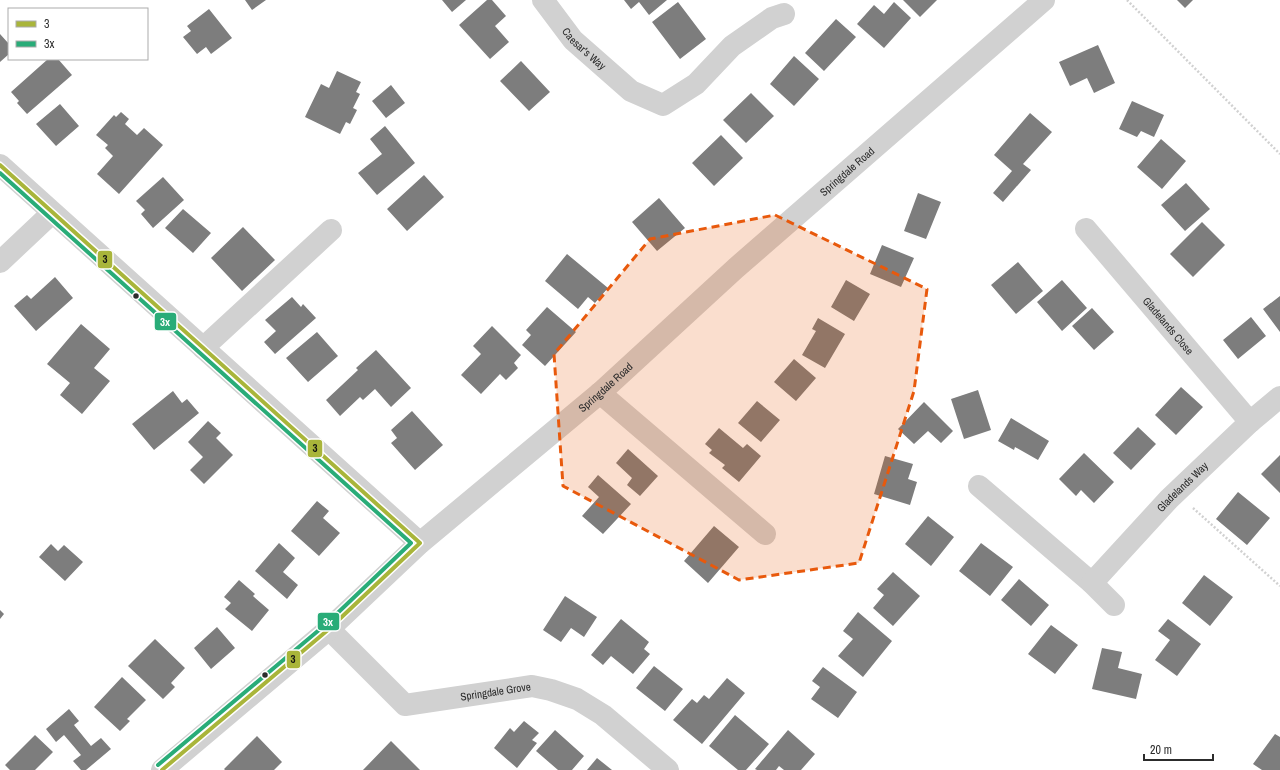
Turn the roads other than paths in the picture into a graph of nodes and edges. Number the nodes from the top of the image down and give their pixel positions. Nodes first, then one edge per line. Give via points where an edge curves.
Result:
1 (543, 0) edge
2 (1044, 0) edge
3 (784, 14) dead end
4 (0, 165) edge
5 (52, 213) junction
6 (1086, 228) dead end
7 (331, 230) dead end
8 (0, 262) edge
9 (203, 348) junction
10 (600, 393) junction
11 (1280, 397) edge
12 (1250, 422) junction
13 (979, 486) dead end
14 (765, 534) dead end
15 (420, 543) junction
16 (1092, 583) junction
17 (1114, 605) dead end
18 (328, 629) junction
19 (162, 770) edge
20 (668, 770) edge

1 - 3 street, Caesar's Way via 573,40 631,91 663,105 696,84 732,46 772,18
2 - 10 street, Springdale Road via 736,268
4 - 5 street
5 - 8 street
5 - 9 street
6 - 12 street, Gladelands Close
7 - 9 street
9 - 15 street
10 - 14 street
10 - 15 street, Springdale Road
11 - 12 street, Gladelands Way
12 - 16 street, Gladelands Way via 1176,493
13 - 16 street
15 - 18 street, Springdale Road
16 - 17 street
18 - 19 street, Springdale Road
18 - 20 street, Springdale Grove via 405,705 532,686 552,690 578,699 603,715

